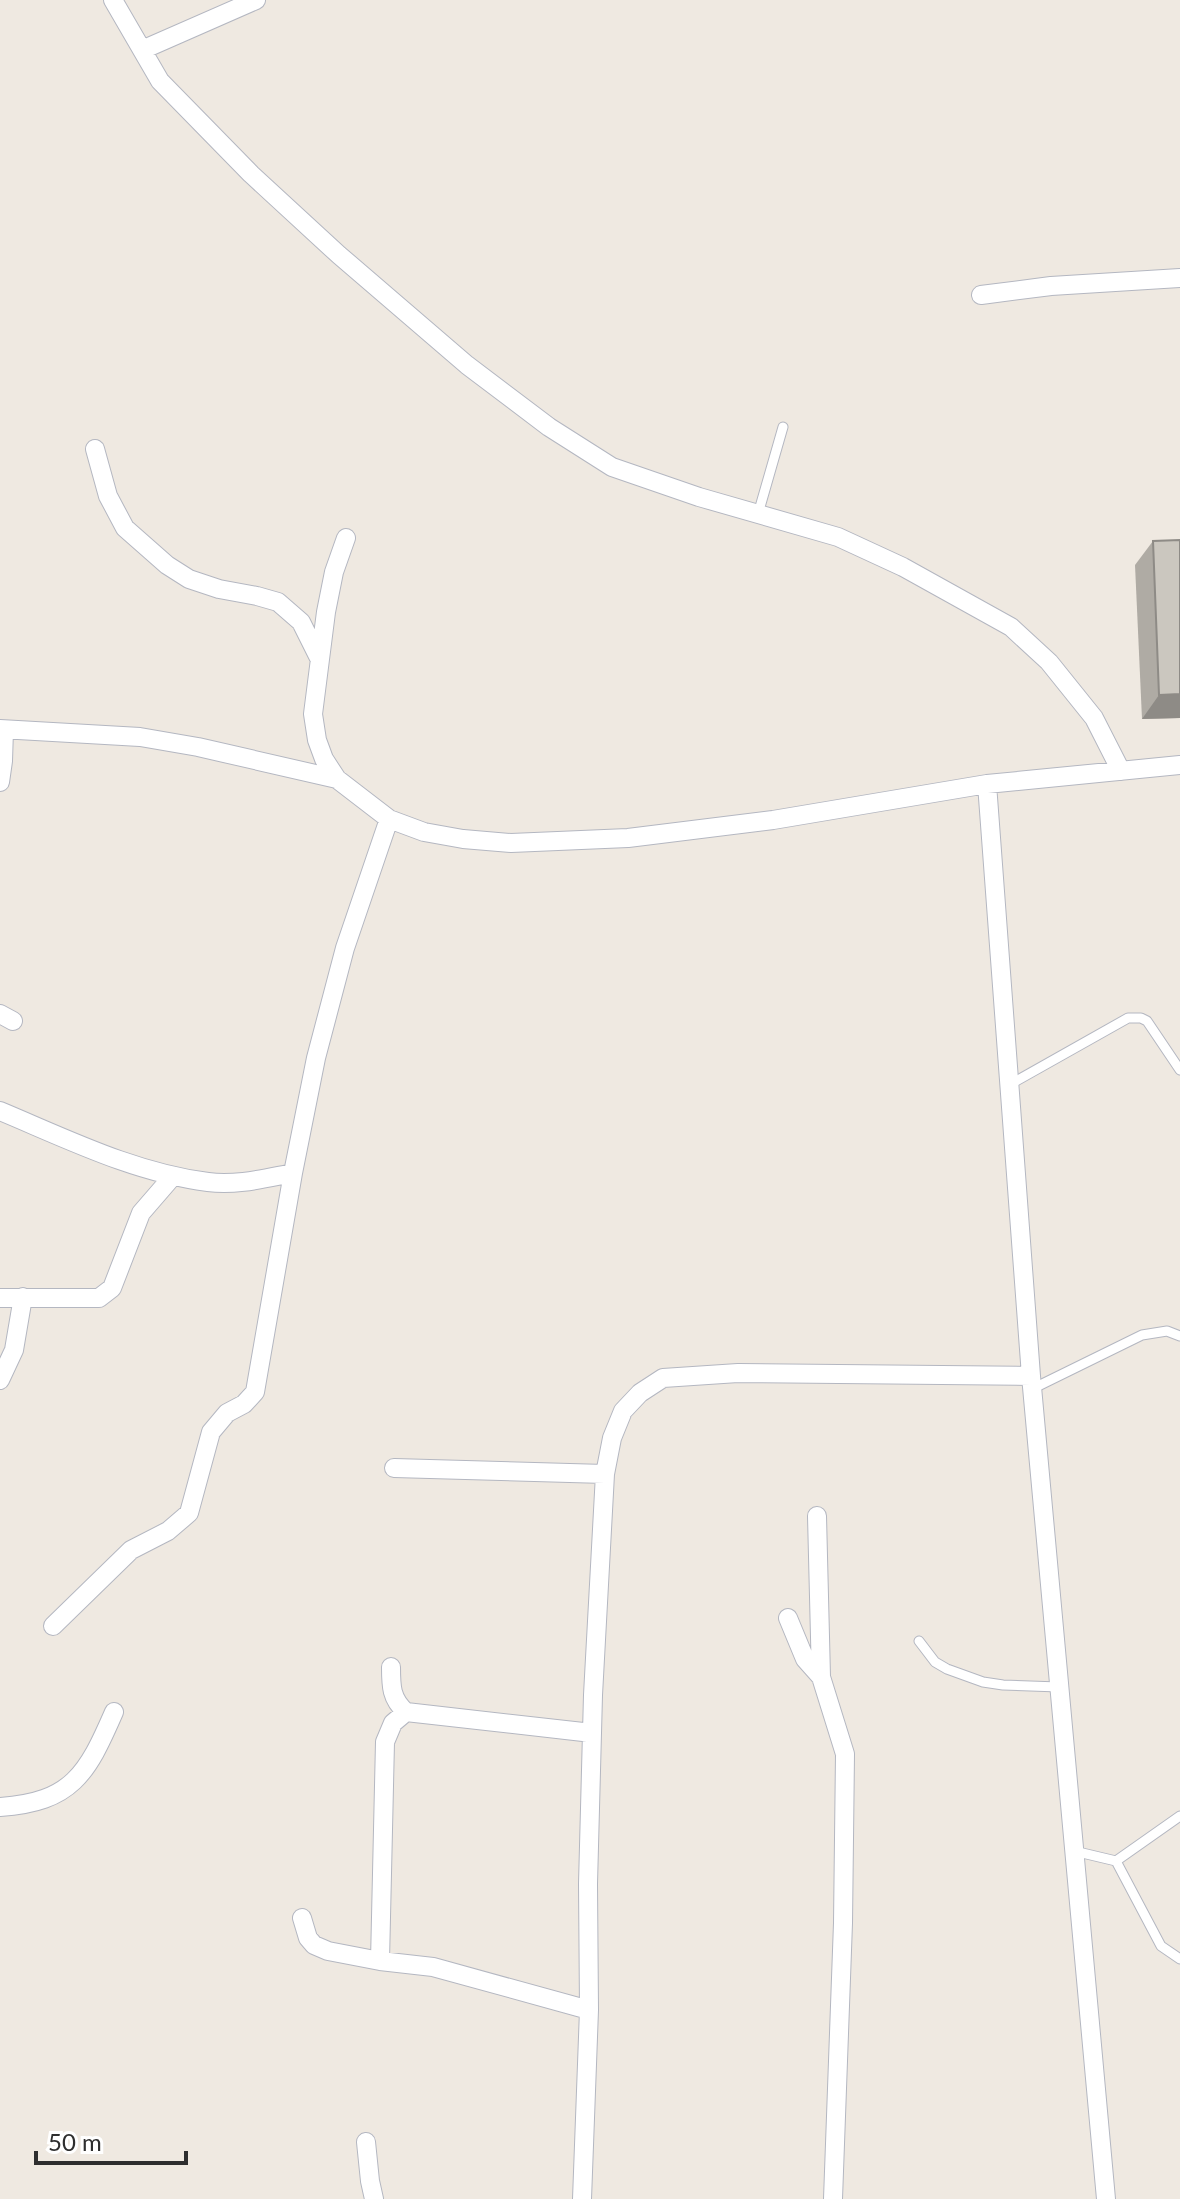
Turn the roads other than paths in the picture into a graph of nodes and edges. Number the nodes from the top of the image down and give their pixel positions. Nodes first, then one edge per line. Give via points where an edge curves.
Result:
1 (113, 0) edge
2 (256, 0) edge
3 (142, 50) junction
4 (1180, 278) edge
5 (981, 295) dead end
6 (783, 427) dead end
7 (95, 449) dead end
8 (758, 514) junction
9 (346, 538) dead end
10 (319, 658) junction
11 (2, 730) edge
12 (1180, 765) edge
13 (1121, 771) junction
14 (337, 779) junction
15 (0, 782) edge
16 (987, 784) junction
17 (389, 819) junction
18 (1180, 1070) edge
19 (1009, 1085) junction
20 (0, 1111) edge
21 (293, 1173) junction
22 (173, 1176) junction
23 (23, 1297) junction
24 (0, 1298) edge
25 (1180, 1336) edge
26 (0, 1380) edge
27 (1031, 1383) junction
28 (394, 1468) dead end
29 (605, 1474) junction
30 (817, 1516) dead end
31 (788, 1618) dead end
32 (53, 1626) dead end
33 (919, 1641) dead end
34 (391, 1667) dead end
35 (821, 1677) junction
36 (1059, 1687) junction
37 (114, 1712) dead end
38 (406, 1712) junction
39 (592, 1733) junction
40 (0, 1807) edge
41 (1180, 1816) edge
42 (1074, 1851) junction
43 (1116, 1861) junction
44 (302, 1918) dead end
45 (1180, 1959) edge
46 (380, 1961) junction
47 (589, 2010) junction
48 (366, 2142) dead end
49 (374, 2199) edge
50 (582, 2199) edge
51 (833, 2199) edge
52 (1106, 2199) edge

1 - 3 street
2 - 3 street
3 - 8 street via 160,81 251,174 467,365 549,427 612,467
4 - 5 street
6 - 8 lane
7 - 10 street via 108,496 125,528 189,579 278,602 301,622
8 - 13 street via 838,537 1011,627 1049,662 1094,718
9 - 10 street via 334,572
10 - 14 street via 313,714 324,759
11 - 14 street via 140,737
11 - 15 street
12 - 13 street
13 - 16 street
14 - 17 street
16 - 17 street via 628,838 511,843 424,832
16 - 19 street
17 - 21 street via 345,948
18 - 19 lane via 1147,1021 1128,1018
19 - 27 street
20 - 22 street
21 - 22 street via 211,1183
21 - 32 street via 255,1392 211,1432 189,1513 131,1550
22 - 23 street via 141,1213 112,1288 99,1298
23 - 24 street
23 - 26 street via 14,1350
25 - 27 lane via 1167,1331 1142,1335
27 - 29 street via 738,1373 663,1378 623,1411
27 - 36 street
28 - 29 street
29 - 39 street
30 - 35 street
31 - 35 street via 805,1659
33 - 36 lane via 935,1662 983,1682
34 - 38 street via 391,1692
35 - 51 street via 845,1754
36 - 42 street
37 - 40 street via 99,1747 67,1789 41,1801
38 - 39 street
38 - 46 street via 393,1723 385,1742
39 - 47 street
41 - 43 lane
42 - 43 lane
42 - 52 street
43 - 45 lane via 1161,1946
44 - 46 street via 314,1945
46 - 47 street via 433,1967
47 - 50 street
48 - 49 street

